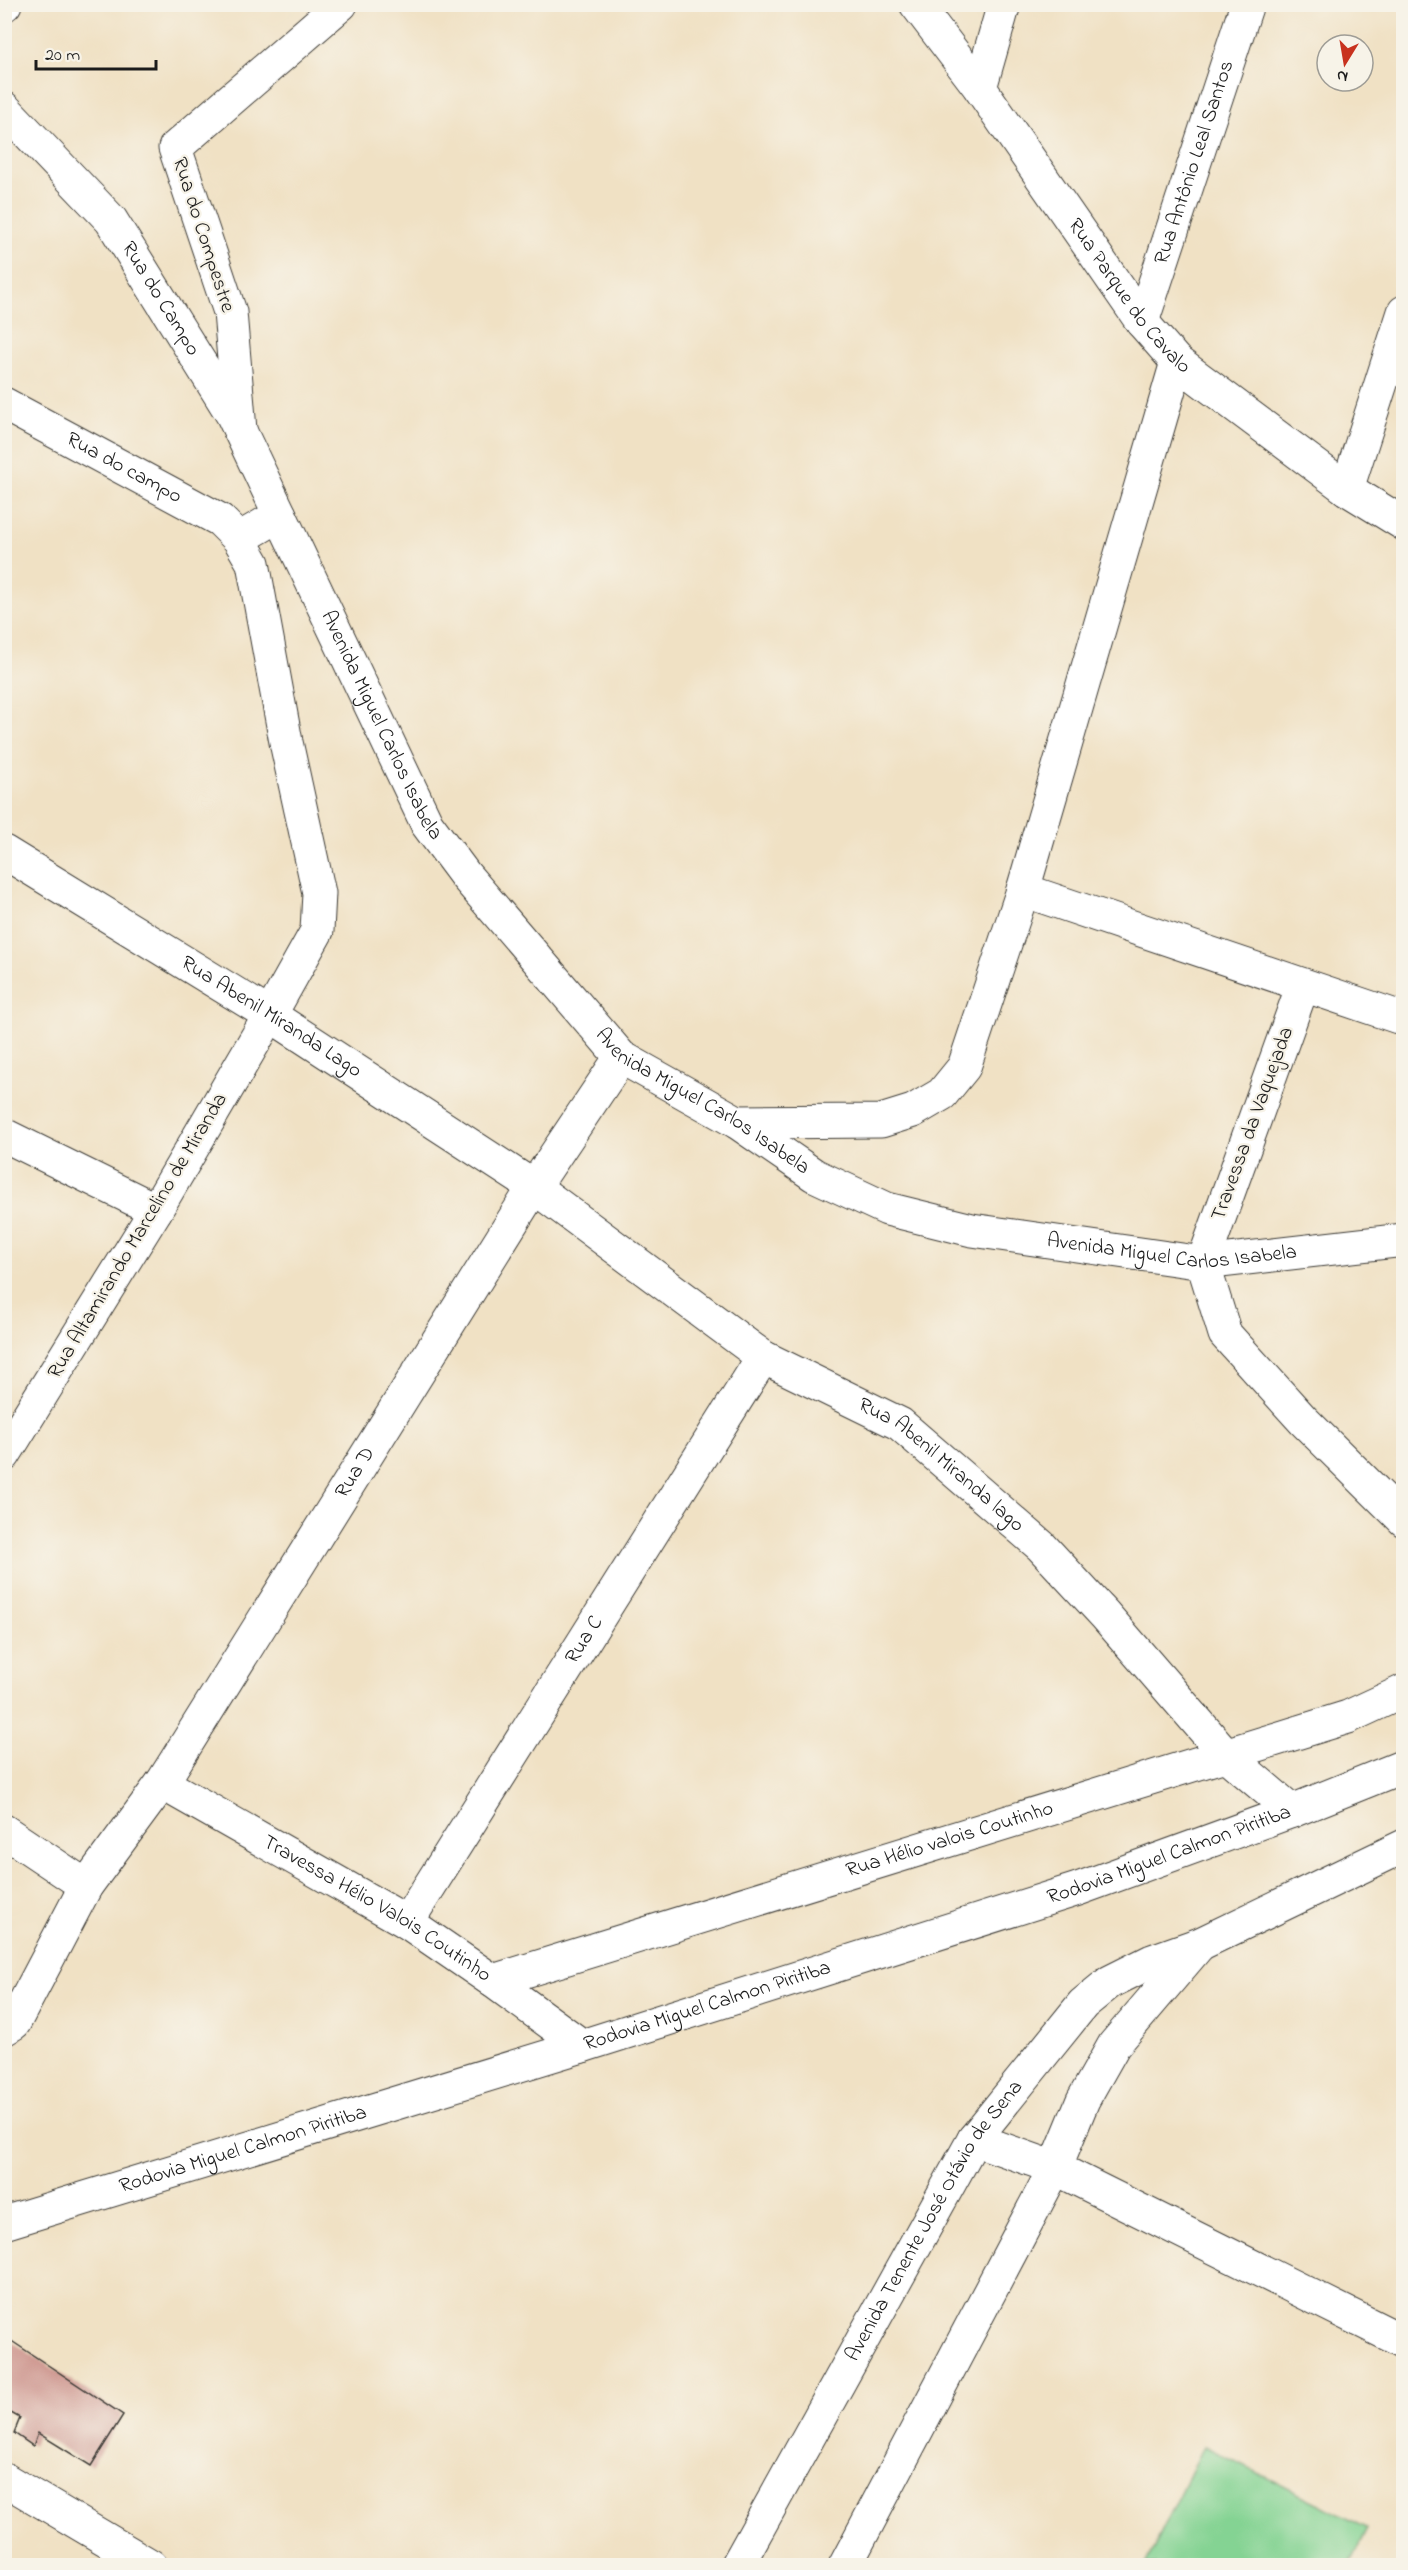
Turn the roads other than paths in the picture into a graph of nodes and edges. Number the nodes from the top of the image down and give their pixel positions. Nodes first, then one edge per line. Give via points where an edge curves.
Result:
1 (341, 4) edge
2 (916, 4) edge
3 (1004, 4) edge
4 (1247, 4) edge
5 (980, 88) junction
6 (4, 108) edge
7 (1404, 312) edge
8 (1142, 321) junction
9 (1177, 362) junction
10 (4, 404) edge
11 (240, 430) junction
12 (1347, 489) junction
13 (280, 515) junction
14 (1404, 524) edge
15 (239, 539) junction
16 (4, 852) edge
17 (1023, 890) junction
18 (1303, 985) junction
19 (270, 1015) junction
20 (1404, 1019) edge
21 (621, 1057) junction
22 (737, 1122) junction
23 (4, 1135) edge
24 (534, 1187) junction
25 (156, 1210) junction
26 (1404, 1240) edge
27 (1203, 1263) junction
28 (763, 1357) junction
29 (4, 1455) edge
30 (1404, 1520) edge
31 (1404, 1691) edge
32 (1226, 1755) junction
33 (1404, 1766) edge
34 (162, 1783) junction
35 (1292, 1811) junction
36 (4, 1830) edge
37 (1404, 1846) edge
38 (86, 1886) junction
39 (407, 1922) junction
40 (1200, 1944) junction
41 (493, 1981) junction
42 (4, 2030) edge
43 (582, 2046) junction
44 (974, 2139) junction
45 (1056, 2168) junction
46 (4, 2223) edge
47 (1404, 2342) edge
48 (4, 2479) edge
49 (151, 2565) edge
50 (737, 2565) edge
51 (845, 2565) edge

1 - 11 street, Rua do Compestre via 175,148 230,312
2 - 5 street, Rua Parque do Cavalo
3 - 5 street
4 - 8 street, Rua Antônio Leal Santos
5 - 8 street, Rua Parque do Cavalo
6 - 11 street, Rua do Campo via 111,220
7 - 12 street
8 - 9 street, Rua Parque do Cavalo
9 - 12 street, Rua Parque do Cavalo
9 - 17 street
10 - 15 street, Rua do campo via 220,520
11 - 13 street, Rua do Campo
12 - 14 street, Rua Parque do Cavalo
13 - 15 street
13 - 21 street, Avenida Miguel Carlos Isabela via 427,824 465,875
15 - 19 street, Rua do campo via 253,563 319,893 317,931
16 - 19 street, Rua Abenil Miranda Lago
17 - 18 street
17 - 22 street via 964,1067 942,1094 913,1111 881,1121
18 - 20 street
18 - 27 street, Travessa da Vaquejada
19 - 24 street, Rua Abenil Miranda Lago
19 - 25 street, Rua Altamirando Marcelino de Miranda
21 - 22 street, Avenida Miguel Carlos Isabela
21 - 24 street, Rua D
22 - 27 street, Avenida Miguel Carlos Isabela via 814,1175 887,1209 972,1230
23 - 25 street
24 - 28 street, Rua Abenil Miranda lago
24 - 34 street, Rua D
25 - 29 street, Rua Altamirando Marcelino de Miranda
26 - 27 street, Avenida Miguel Carlos Isabela
27 - 30 street via 1225,1334 1303,1420
28 - 32 street, Rua Abenil Miranda lago via 900,1424 1041,1546
28 - 39 street, Rua C
31 - 32 street, Rua Hélio valois Coutinho via 1348,1717
32 - 35 street, Rua Abenil Miranda lago
32 - 41 street, Rua Hélio valois Coutinho
33 - 35 street, Rodovia Miguel Calmon Piritiba
34 - 38 street, Rua D
34 - 39 street, Travessa Hélio Valois Coutinho
35 - 43 street, Rodovia Miguel Calmon Piritiba via 1078,1889
36 - 38 street
37 - 40 street, Avenida Tenente José Otávio de Sena
38 - 42 street, Rua D via 14,2023
39 - 41 street, Travessa Hélio Valois Coutinho
40 - 44 street, Avenida Tenente José Otávio de Sena via 1152,1960 1110,1982 1083,2004
40 - 45 street, Avenida Tenente José Otávio de Sena via 1114,2045 1083,2100
41 - 43 street, Travessa Hélio Valois Coutinho
43 - 46 street, Rodovia Miguel Calmon Piritiba
44 - 45 street
44 - 50 street, Avenida Tenente José Otávio de Sena
45 - 47 street
45 - 51 street, Avenida Tenente José Otávio de Sena
48 - 49 street

